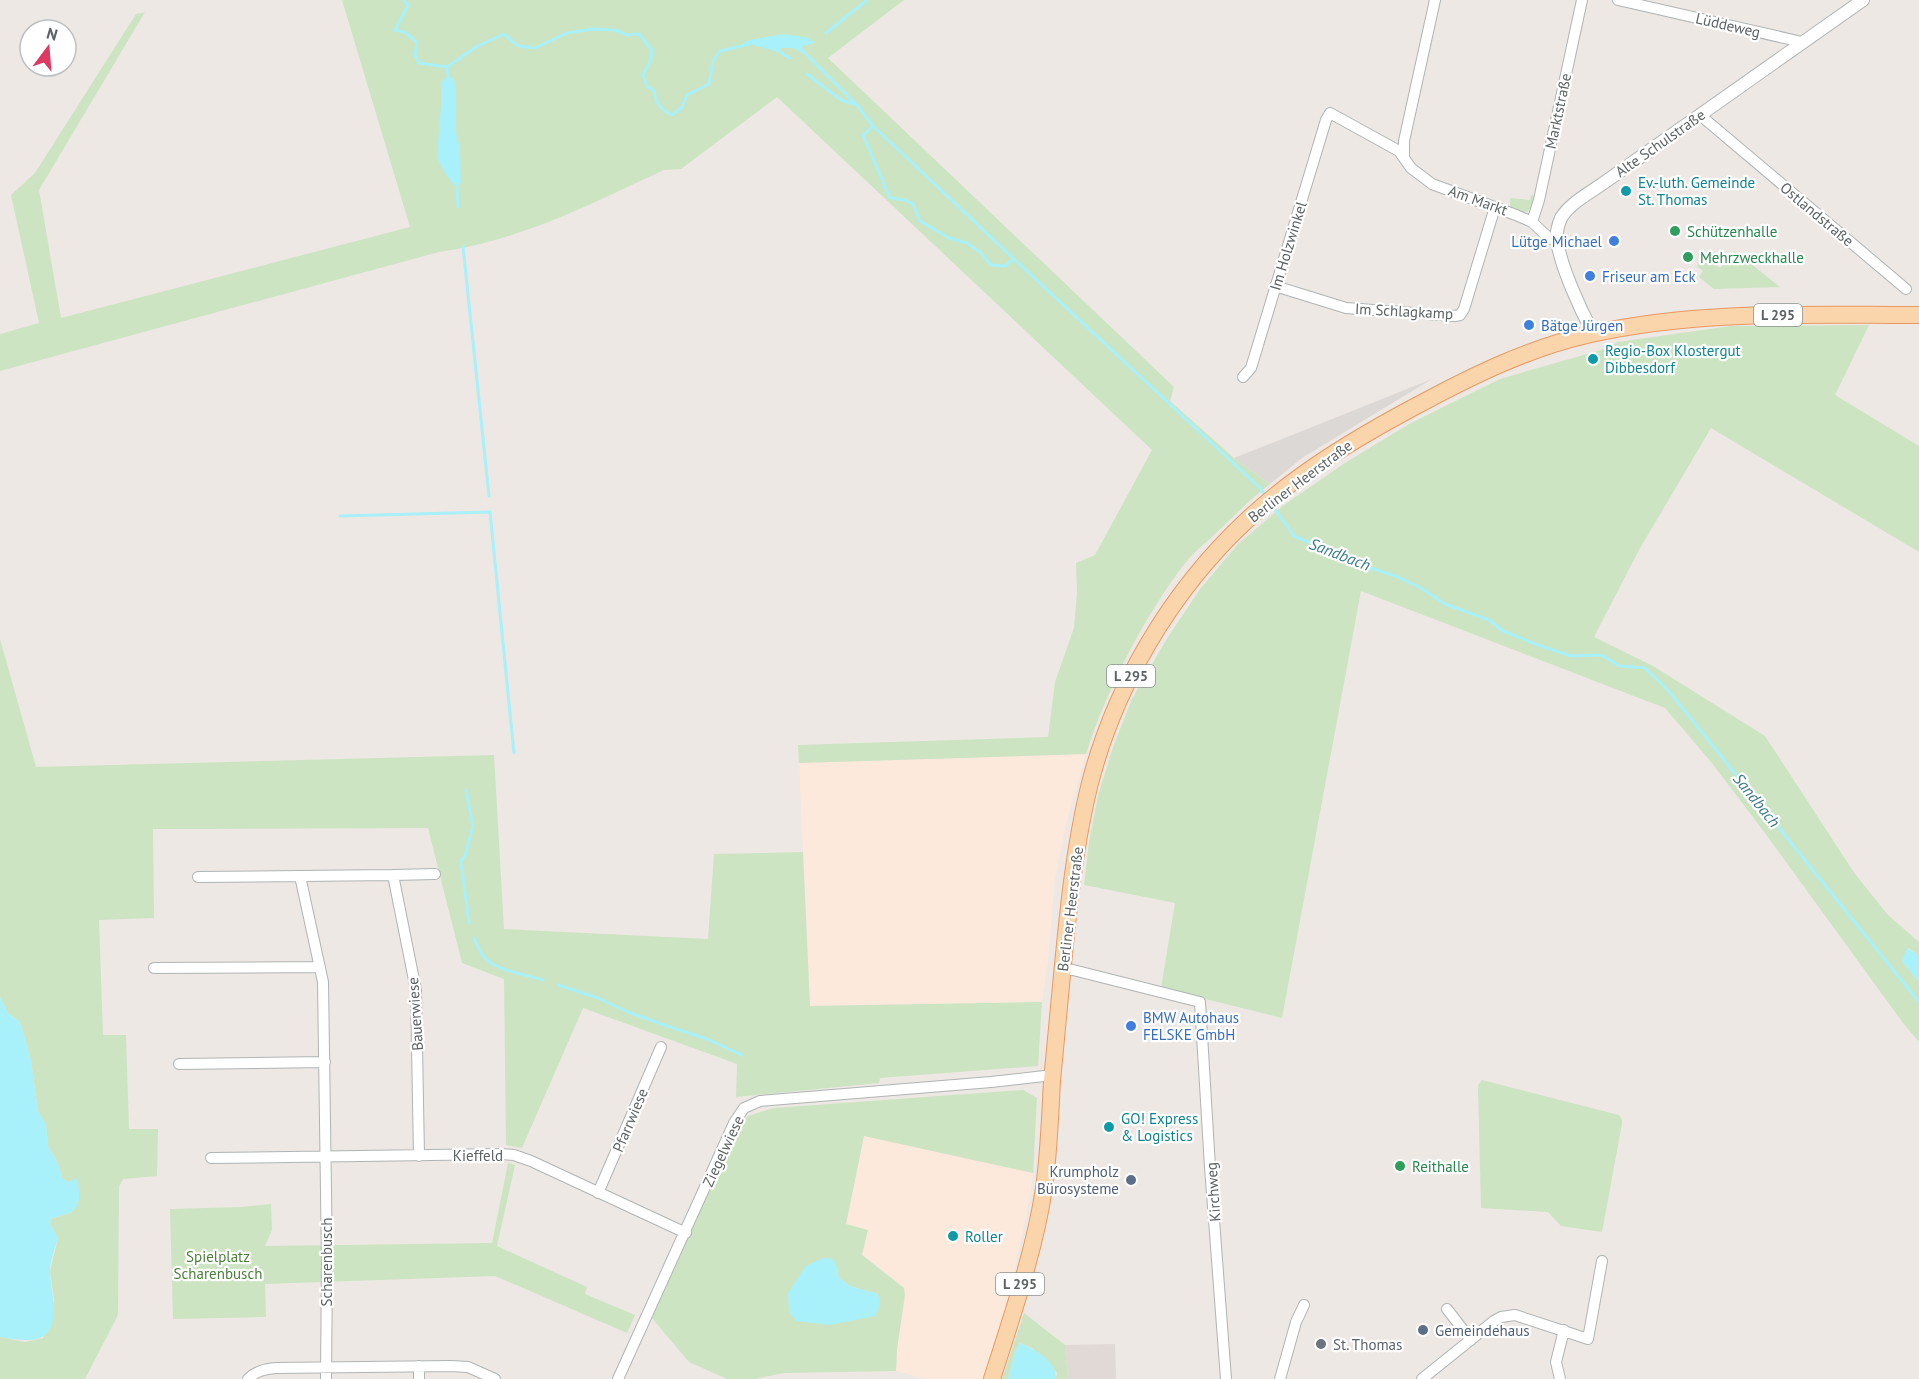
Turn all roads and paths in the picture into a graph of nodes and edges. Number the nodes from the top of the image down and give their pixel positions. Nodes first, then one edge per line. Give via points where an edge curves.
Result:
1 (1435, 0) edge
2 (1582, 0) edge
3 (1618, 0) edge
4 (1863, 0) edge
5 (1802, 42) junction
6 (1330, 113) joint
7 (1700, 115) junction
8 (1404, 155) junction
9 (1495, 207) junction
10 (1532, 222) junction
11 (1557, 241) junction
12 (1275, 286) junction
13 (1906, 289) dead end
14 (1919, 315) edge
15 (1593, 333) junction
16 (1243, 377) dead end
17 (435, 874) dead end
18 (393, 875) junction
19 (300, 876) junction
20 (198, 878) dead end
21 (320, 967) junction
22 (154, 968) dead end
23 (1063, 969) junction
24 (661, 1047) dead end
25 (325, 1062) junction
26 (179, 1064) dead end
27 (1053, 1075) junction
28 (419, 1156) junction
29 (325, 1157) junction
30 (211, 1158) dead end
31 (598, 1193) junction
32 (686, 1233) junction
33 (1602, 1261) dead end
34 (1304, 1305) dead end
35 (1447, 1309) dead end
36 (1564, 1330) junction
37 (1471, 1340) junction
38 (419, 1366) junction
39 (326, 1367) junction
40 (1438, 1367) junction
41 (248, 1379) edge
42 (326, 1379) edge
43 (419, 1379) edge
44 (495, 1379) edge
45 (618, 1379) edge
46 (992, 1379) edge
47 (1226, 1379) edge
48 (1280, 1379) edge
49 (1422, 1379) edge
50 (1441, 1379) edge
51 (1560, 1379) edge

1 - 8 street
2 - 10 street, Marktstraße
3 - 5 street, Lüddeweg
4 - 5 street, Alte Schulstraße
5 - 7 street, Alte Schulstraße
6 - 8 street, Am Markt
6 - 12 street, Im Holzwinkel
7 - 11 street, Alte Schulstraße via 1571,207 1559,223
7 - 13 street, Ostlandstraße
8 - 9 street, Am Markt via 1411,168 1432,184
9 - 10 street, Am Markt
9 - 12 street, Im Schlagkamp via 1460,315 1346,308
10 - 11 street, Am Markt
11 - 15 street
12 - 16 street, Im Holzwinkel via 1251,368
14 - 15 main road, Berliner Heerstraße / L 295 via 1726,316
15 - 23 main road, Berliner Heerstraße / L 295 via 1506,361 1377,426 1280,493 1217,550 1179,597 1139,660 1101,746 1071,879
17 - 18 street
18 - 19 street
18 - 28 street, Bauerwiese via 417,990
19 - 20 street
19 - 21 street, Scharenbusch
21 - 22 street
21 - 25 street, Scharenbusch
23 - 27 main road, Berliner Heerstraße / L 295
23 - 47 street, Kirchweg via 1200,1002
24 - 31 street, Pfarrwiese
25 - 26 street
25 - 29 street, Scharenbusch
27 - 32 street, Ziegelwiese via 750,1104 735,1123
27 - 46 main road, Berliner Heerstraße / L 295 via 1040,1208
28 - 29 street, Kieffeld
28 - 31 street, Kieffeld via 514,1155
29 - 30 street
29 - 39 street, Scharenbusch
31 - 32 street, Kieffeld
32 - 45 street, Ziegelwiese
33 - 36 street via 1588,1339
34 - 48 street
35 - 37 street
36 - 37 street via 1508,1315
36 - 51 street via 1556,1362
37 - 40 street
38 - 39 street
38 - 43 street
38 - 44 street via 468,1367
39 - 41 street via 276,1368
39 - 42 street, Scharenbusch
40 - 49 street
40 - 50 street

